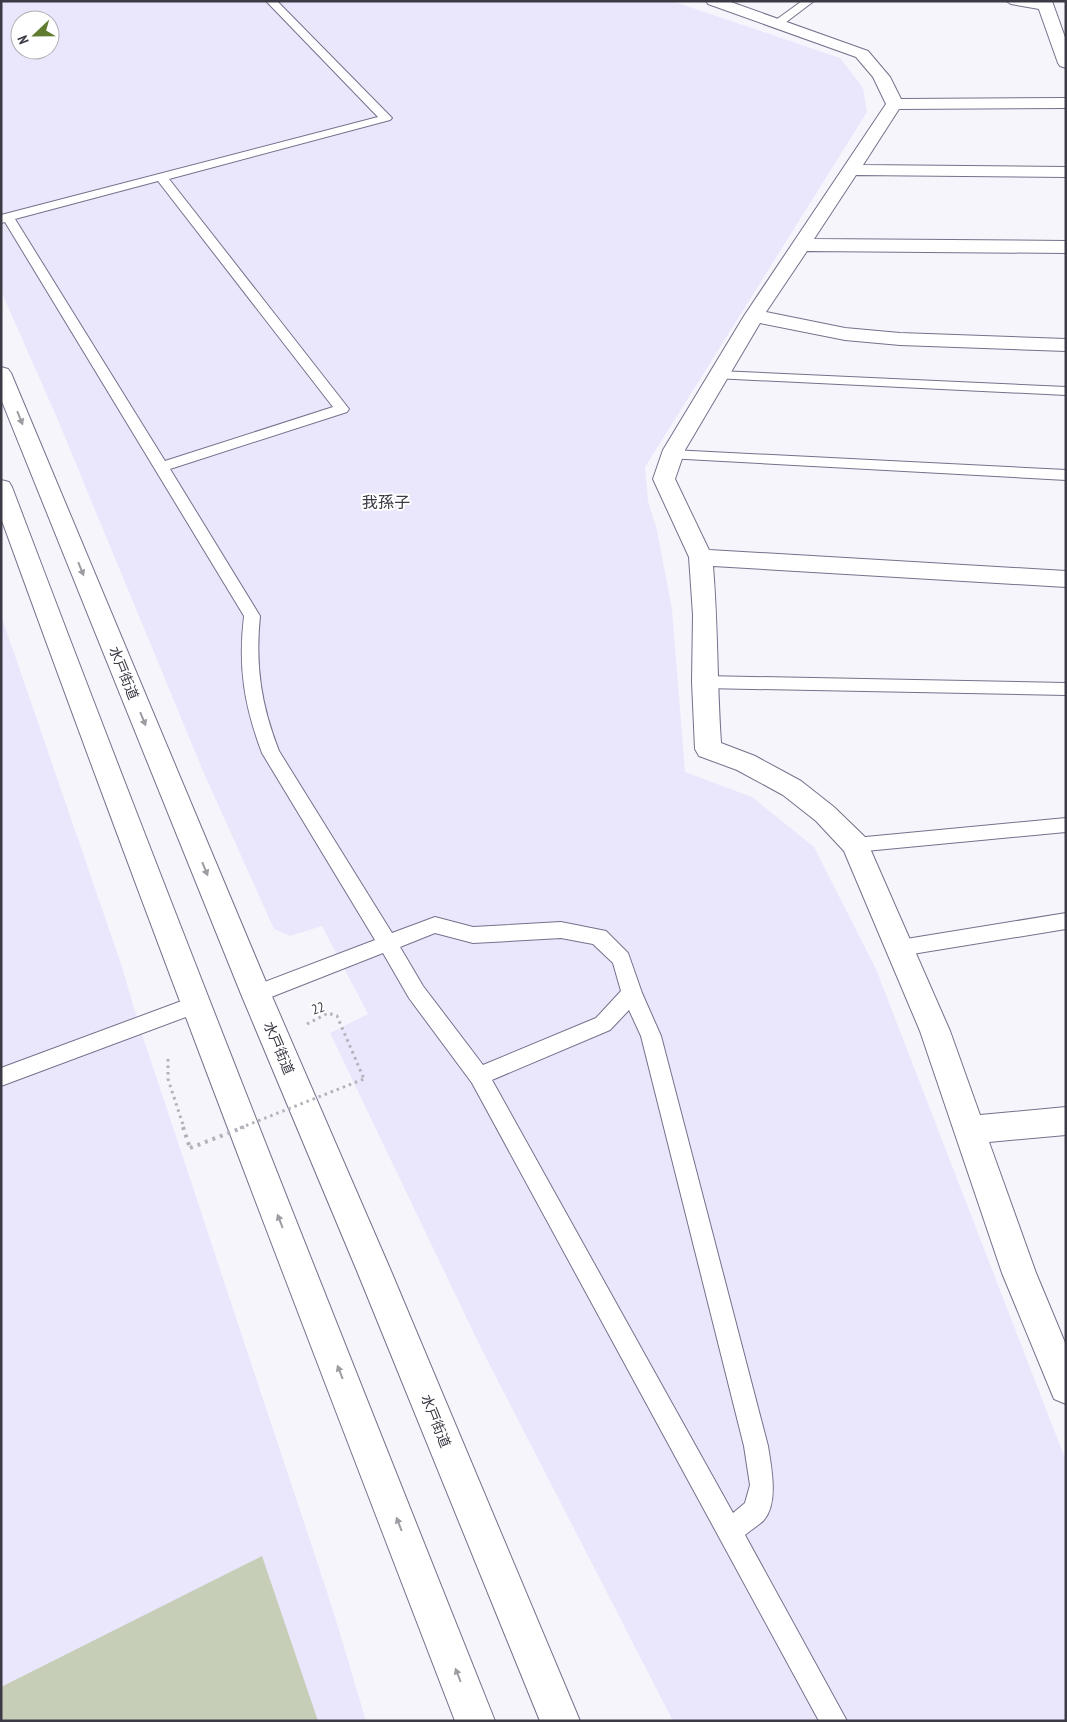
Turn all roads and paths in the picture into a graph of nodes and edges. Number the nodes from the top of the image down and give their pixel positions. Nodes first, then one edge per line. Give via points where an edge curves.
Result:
1 (271, 1) edge
2 (713, 1) edge
3 (809, 1) edge
4 (1012, 1) edge
5 (1045, 4) edge
6 (777, 24) junction
7 (1066, 63) edge
8 (1066, 103) edge
9 (894, 104) junction
10 (850, 170) junction
11 (1066, 172) edge
12 (161, 177) junction
13 (5, 218) edge
14 (801, 245) junction
15 (1066, 248) edge
16 (754, 316) junction
17 (1066, 345) edge
18 (1, 373) edge
19 (718, 375) junction
20 (1066, 391) edge
21 (672, 454) junction
22 (161, 467) junction
23 (1066, 475) edge
24 (1, 487) edge
25 (701, 557) junction
26 (1066, 579) edge
27 (704, 682) junction
28 (1066, 689) edge
29 (1066, 825) edge
30 (855, 845) junction
31 (1066, 921) edge
32 (388, 943) junction
33 (900, 948) junction
34 (632, 993) junction
35 (256, 994) junction
36 (195, 1005) junction
37 (305, 1024) dead end
38 (168, 1059) dead end
39 (479, 1076) junction
40 (1, 1077) edge
41 (1066, 1121) edge
42 (970, 1130) junction
43 (1066, 1387) edge
44 (730, 1531) junction
45 (475, 1721) edge
46 (560, 1721) edge
47 (834, 1721) edge

1 - 12 lane via 386,118
2 - 6 main road
3 - 6 lane
4 - 5 lane
5 - 7 main road
6 - 9 main road via 862,54 887,84
8 - 9 main road
9 - 10 main road
10 - 11 main road
10 - 14 main road
12 - 13 lane
12 - 22 lane via 342,409
13 - 22 lane
14 - 15 main road
14 - 16 main road
16 - 17 main road via 845,334
16 - 19 main road
18 -> 35 main road, 水戸街道
19 - 20 lane
19 - 21 main road
21 - 23 lane
21 - 25 main road via 664,479
22 - 32 lane via 252,616 249,642 252,698 271,753
24 - 36 main road
25 - 26 main road
25 - 27 main road via 706,615
27 - 28 lane
27 - 30 main road via 708,749 792,788 825,814
29 - 30 lane
30 - 33 main road
31 - 33 lane
32 - 34 lane via 434,926 473,934 561,930 599,938 621,958
32 - 35 lane
32 - 39 lane via 416,992
33 - 42 main road via 935,1031
34 - 39 lane via 603,1024
34 - 44 lane via 652,1036 756,1446 762,1485 756,1510
35 - 46 main road, 水戸街道
36 - 40 lane
45 -> 36 main road
37 - 38 path, 22, bridge via 328,1013 337,1016 364,1078 190,1148 168,1079
39 - 44 lane
41 - 42 main road
42 - 43 main road via 1019,1273
44 - 47 lane

